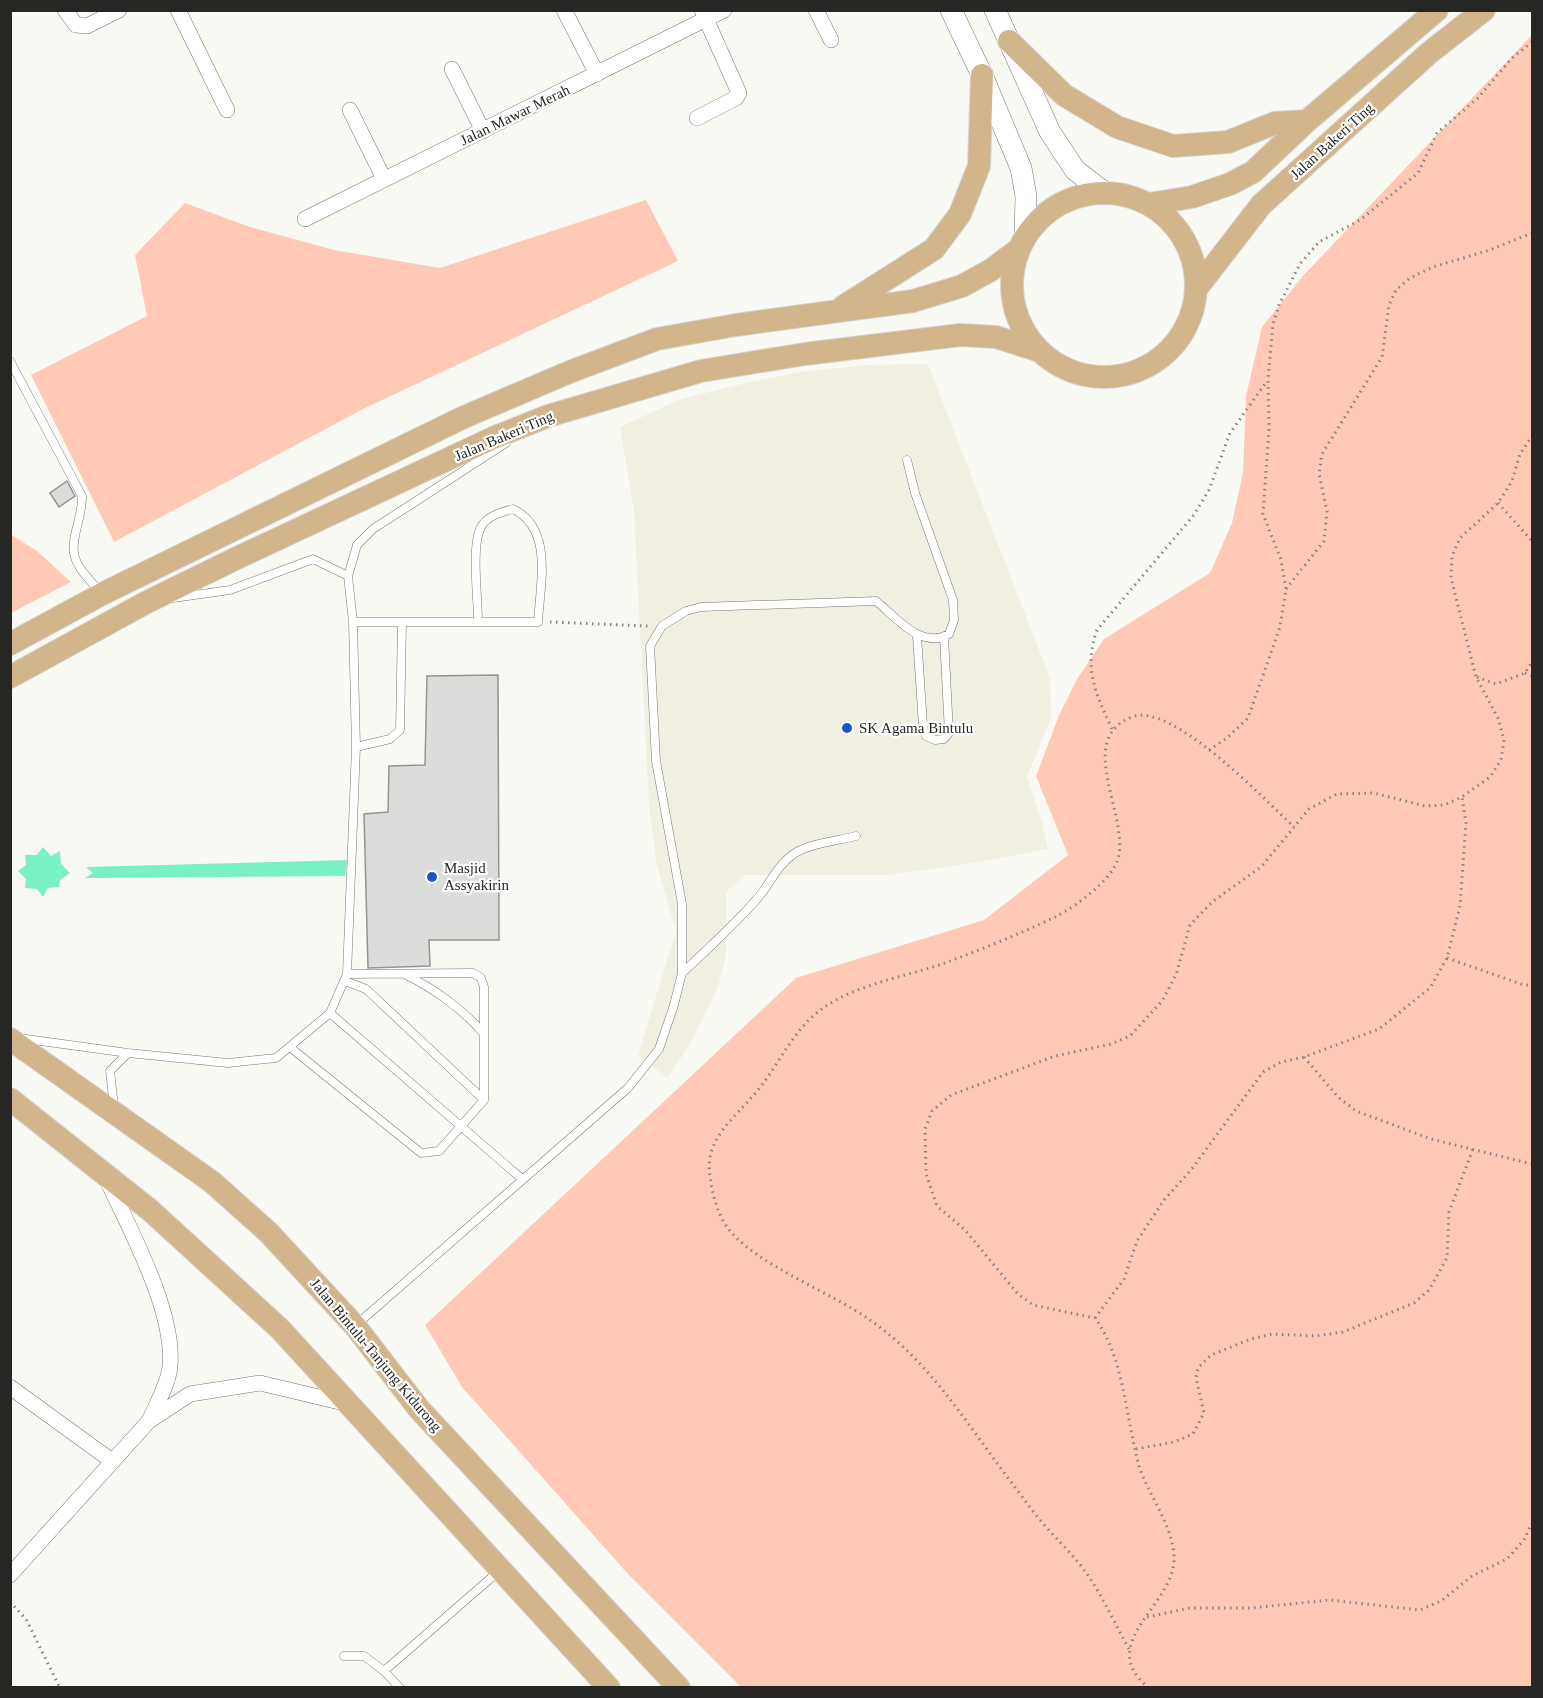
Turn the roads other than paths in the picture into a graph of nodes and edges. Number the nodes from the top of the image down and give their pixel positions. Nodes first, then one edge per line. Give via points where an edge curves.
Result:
1 (65, 10) edge
2 (119, 10) edge
3 (178, 10) edge
4 (564, 10) edge
5 (724, 10) edge
6 (816, 10) edge
7 (951, 10) edge
8 (994, 10) edge
9 (1437, 10) edge
10 (1484, 10) edge
11 (704, 15) edge
12 (831, 40) dead end
13 (1010, 41) junction
14 (452, 69) dead end
15 (597, 74) junction
16 (982, 75) junction
17 (227, 110) dead end
18 (350, 110) dead end
19 (697, 118) dead end
20 (1307, 122) junction
21 (483, 130) junction
22 (384, 179) junction
23 (1105, 193) junction
24 (1149, 204) junction
25 (305, 219) dead end
26 (1022, 243) junction
27 (1197, 288) junction
28 (834, 311) junction
29 (1037, 350) junction
30 (10, 361) edge
31 (548, 416) junction
32 (907, 460) dead end
33 (348, 576) junction
34 (102, 594) junction
35 (147, 602) junction
36 (478, 620) junction
37 (353, 622) junction
38 (402, 622) junction
39 (917, 636) junction
40 (944, 637) junction
41 (10, 644) edge
42 (10, 677) edge
43 (356, 747) junction
44 (856, 836) dead end
45 (682, 973) junction
46 (403, 974) junction
47 (346, 978) junction
48 (330, 1013) junction
49 (483, 1034) junction
50 (10, 1038) edge
51 (291, 1048) junction
52 (128, 1053) junction
53 (10, 1099) edge
54 (484, 1100) junction
55 (115, 1115) junction
56 (459, 1127) junction
57 (105, 1175) junction
58 (522, 1179) junction
59 (355, 1326) junction
60 (10, 1387) edge
61 (348, 1404) junction
62 (149, 1421) junction
63 (112, 1461) junction
64 (501, 1570) junction
65 (10, 1575) edge
66 (344, 1656) dead end
67 (384, 1671) junction
68 (400, 1688) edge
69 (609, 1688) edge
70 (679, 1688) edge

1 - 2 street via 76,25 87,26
3 - 17 street
4 - 15 street
5 - 11 street, Jalan Mawar Merah
6 - 12 street
7 - 16 main road
8 - 13 main road
9 - 20 main road, Jalan Bakeri Ting
10 - 27 main road, Jalan Bakeri Ting via 1430,53 1261,205
11 - 15 street, Jalan Mawar Merah
11 - 19 street via 739,93
13 - 20 main road via 1064,95 1117,127 1173,146 1228,142 1275,123
13 - 23 main road via 1050,132 1074,170
14 - 21 street
15 - 21 street, Jalan Mawar Merah
16 - 26 main road via 1021,168 1026,196
16 - 28 main road via 979,166 960,214 934,249
18 - 22 street
20 - 24 main road, Jalan Bakeri Ting via 1253,172 1238,180 1192,197
21 - 22 street, Jalan Mawar Merah
22 - 25 street, Jalan Mawar Merah
23 - 24 main road via 1128,195
23 - 26 main road via 1059,204 1040,219
24 - 27 main road via 1170,219 1185,239 1195,263
26 - 28 main road via 991,270 962,286 913,301
26 - 29 main road via 1012,275 1013,302 1022,328
27 - 29 main road via 1191,318 1176,345 1152,365 1123,376 1092,377 1063,368
28 - 34 main road via 657,339 572,371 464,417
29 - 31 main road, Jalan Bakeri Ting via 996,337 960,335 805,354 701,371
30 - 34 lane via 82,496 73,553
31 - 33 lane via 373,529 357,545
31 - 35 main road, Jalan Bakeri Ting via 482,443
32 - 40 lane via 953,600 954,620
33 - 35 lane via 313,560 230,590
33 - 37 lane
34 - 41 main road
35 - 42 main road, Jalan Bakeri Ting
36 - 36 lane via 477,541 481,527 490,518 513,509 523,514 540,541 538,622
36 - 38 lane
37 - 38 lane
37 - 43 lane
38 - 43 lane via 400,730 390,739
39 - 40 lane
39 - 40 lane via 923,726 926,736 935,740 949,734
39 - 45 lane via 876,601 701,606 662,626 650,646 656,761 682,904
43 - 47 lane
44 - 45 lane via 807,847 794,854 779,866 766,889 738,920
45 - 58 lane via 658,1049 634,1080
46 - 47 lane
46 - 49 lane via 422,982 475,1023
46 - 49 lane via 474,973 481,978
47 - 48 lane
47 - 54 lane via 366,989
48 - 51 lane
48 - 56 lane
49 - 54 lane
50 - 52 lane
50 - 55 main road, Jalan Bintulu-Tanjung Kidurong
51 - 52 lane via 276,1058 228,1063
51 - 56 lane via 421,1153 439,1151
52 - 55 lane via 110,1071
53 - 57 main road
54 - 56 lane
55 - 59 main road, Jalan Bintulu-Tanjung Kidurong via 212,1182 268,1232
56 - 58 lane
57 - 61 main road via 151,1211 280,1329
57 - 62 street via 145,1265 170,1336 171,1368
58 - 59 lane
59 - 70 main road, Jalan Bintulu-Tanjung Kidurong via 419,1409
60 - 63 street
61 - 62 street via 260,1383 190,1394
61 - 64 main road
62 - 63 street
63 - 65 street
64 - 67 lane
64 - 69 main road
66 - 67 lane via 364,1656
67 - 68 lane

